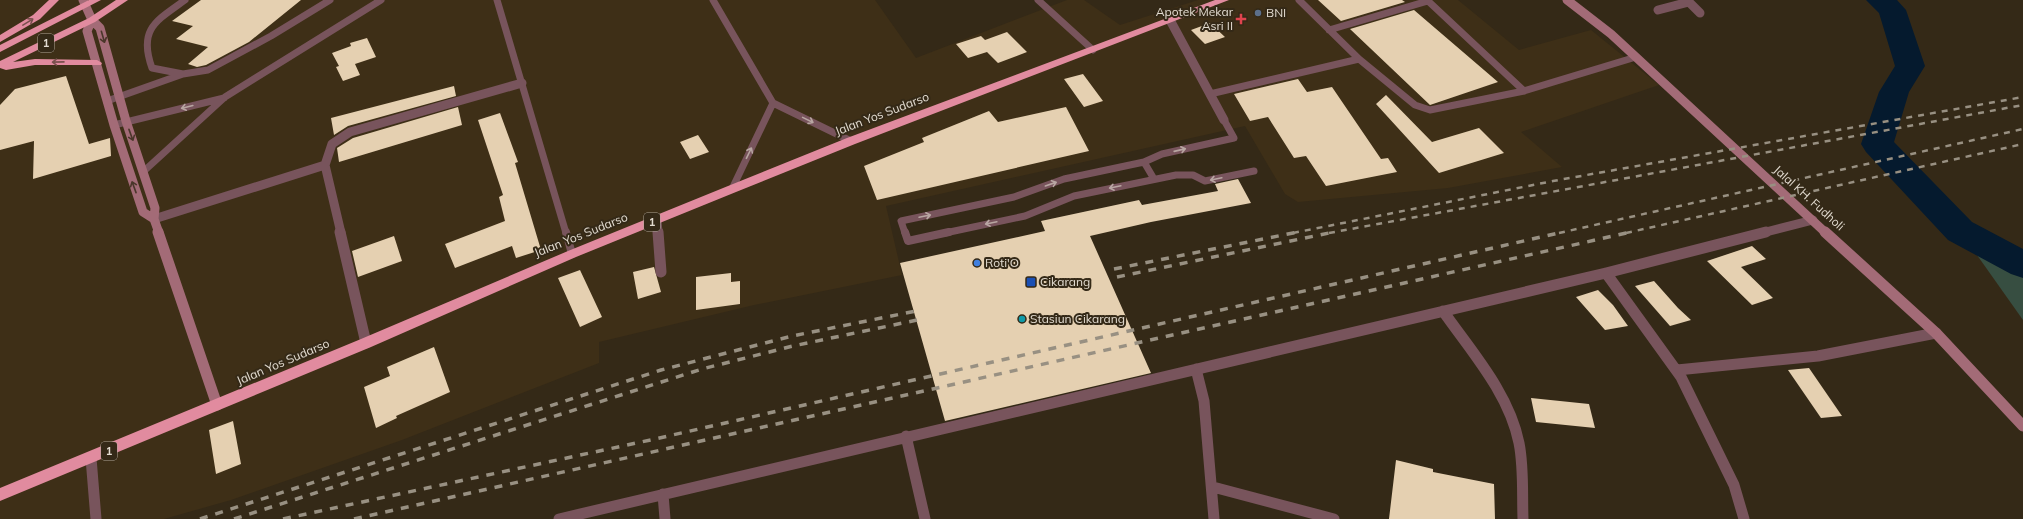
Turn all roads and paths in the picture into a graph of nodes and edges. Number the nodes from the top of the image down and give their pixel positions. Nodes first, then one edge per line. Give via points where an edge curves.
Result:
1 (54, 0) edge
2 (96, 0) edge
3 (124, 0) edge
4 (185, 0) edge
5 (330, 0) edge
6 (381, 0) edge
7 (498, 0) edge
8 (713, 0) edge
9 (1038, 0) edge
10 (1224, 0) edge
11 (1299, 0) edge
12 (1428, 0) edge
13 (1567, 0) edge
14 (1688, 1) edge
15 (84, 3) edge
16 (1658, 10) dead end
17 (1700, 13) dead end
18 (92, 20) junction
19 (1170, 20) junction
20 (1329, 30) junction
21 (0, 39) edge
22 (0, 49) edge
23 (1093, 50) junction
24 (1636, 57) junction
25 (1359, 59) junction
26 (96, 63) junction
27 (0, 65) edge
28 (0, 70) edge
29 (183, 74) junction
30 (522, 83) junction
31 (1524, 90) junction
32 (1210, 94) junction
33 (120, 97) junction
34 (225, 97) junction
35 (107, 102) junction
36 (773, 103) junction
37 (1224, 120) joint
38 (126, 121) junction
39 (114, 125) junction
40 (851, 141) junction
41 (1144, 162) junction
42 (325, 165) junction
43 (144, 171) junction
44 (1254, 171) dead end
45 (1154, 180) junction
46 (732, 189) junction
47 (154, 219) junction
48 (657, 220) junction
49 (1813, 220) junction
50 (572, 254) junction
51 (660, 272) dead end
52 (1606, 273) junction
53 (1443, 311) junction
54 (1936, 333) junction
55 (366, 343) junction
56 (1196, 369) junction
57 (1677, 370) junction
58 (217, 405) junction
59 (2023, 426) edge
60 (906, 436) junction
61 (91, 458) junction
62 (1213, 487) junction
63 (663, 494) junction
64 (0, 495) edge
65 (96, 519) edge
66 (559, 519) edge
67 (665, 519) edge
68 (925, 519) edge
69 (1214, 519) edge
70 (1334, 519) edge
71 (1523, 519) edge
72 (1744, 519) edge

21 -> 1 highway via 38,16
2 - 15 highway, 1
3 - 18 highway, 1
4 - 29 lane via 153,23 147,40 146,54 152,68
5 - 29 lane via 277,33 208,70
6 - 34 lane
7 - 30 lane
8 - 36 lane
9 - 23 lane
10 - 19 highway, Jalan Yos Sudarso / 1
11 - 20 lane
12 - 20 lane
12 - 31 lane
13 - 24 main road, Jalal KH. Fudholi
14 - 16 street
14 - 17 street
15 - 18 main road
15 - 22 highway, 1
18 - 26 main road via 87,31
18 - 27 highway, 1
18 -> 33 main road via 100,28
19 - 23 highway, Jalan Yos Sudarso / 1
19 - 32 street
20 - 25 lane
23 - 40 highway, Jalan Yos Sudarso / 1
24 - 31 lane
24 - 49 main road, Jalal KH. Fudholi
25 - 31 lane via 1415,105 1430,110
25 - 32 lane
26 -> 28 highway via 35,62
26 - 35 main road
29 - 33 lane
30 - 42 street via 350,132 334,140
30 - 50 lane
32 - 37 street
33 - 35 lane
33 - 38 main road
34 -> 38 lane
34 - 43 lane
35 - 39 main road
36 -> 40 lane
46 -> 36 lane
41 -> 37 lane via 1162,154 1234,138
38 - 39 lane
38 -> 43 main road
47 -> 39 main road via 143,212
40 - 46 highway, Jalan Yos Sudarso / 1
41 - 45 lane
45 -> 41 lane via 1074,196 1025,216 908,241 901,221 1014,197 1064,179
42 - 47 street
42 - 55 street
43 - 47 main road via 155,208
44 -> 45 lane via 1205,181 1193,175 1176,175
46 - 48 highway, Jalan Yos Sudarso / 1
47 - 58 main road
48 - 50 highway, Jalan Yos Sudarso / 1
48 - 51 street
49 - 52 street
49 - 54 main road, Jalal KH. Fudholi
50 - 55 highway, Jalan Yos Sudarso / 1
52 - 53 street
52 - 57 street
53 - 56 street
53 - 71 street via 1491,382 1516,431 1520,450
54 - 57 street via 1818,356
54 - 59 main road, Jalal KH. Fudholi
55 - 58 highway, Jalan Yos Sudarso / 1
56 - 60 street
56 - 62 street via 1204,401
57 - 72 street via 1734,485
58 - 61 highway, Jalan Yos Sudarso / 1
60 - 63 street
60 - 68 street
61 - 64 highway, Jalan Yos Sudarso / 1
61 - 65 street
62 - 69 street
62 - 70 street
63 - 66 street
63 - 67 street

